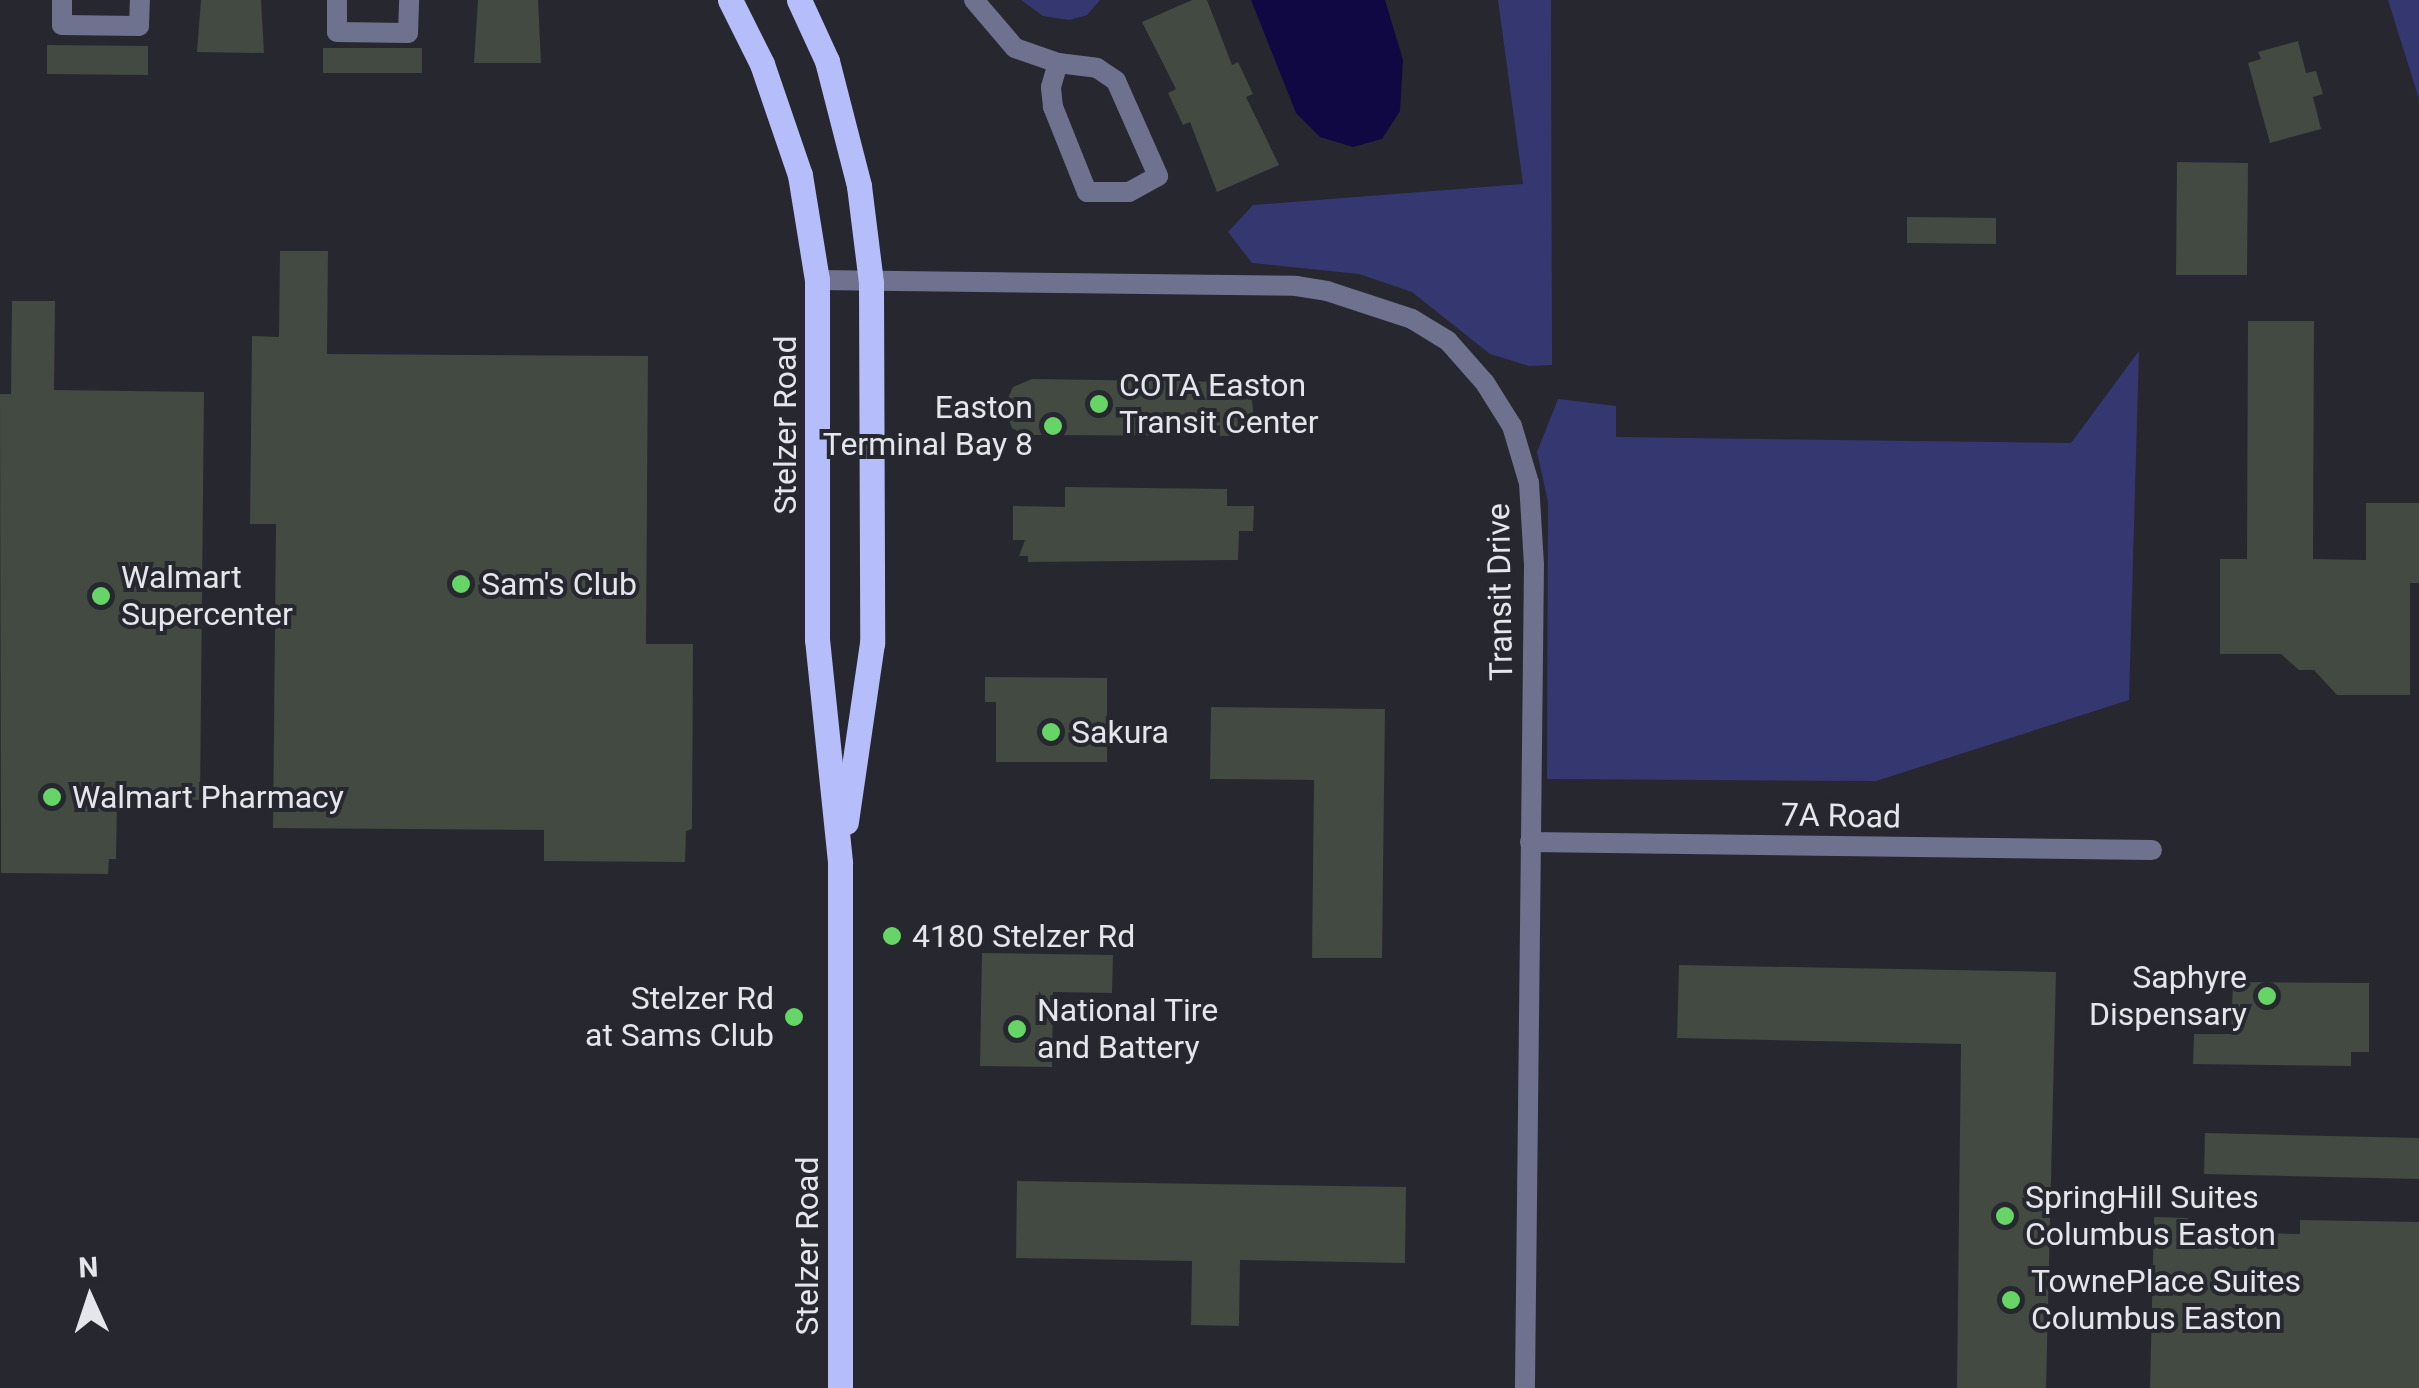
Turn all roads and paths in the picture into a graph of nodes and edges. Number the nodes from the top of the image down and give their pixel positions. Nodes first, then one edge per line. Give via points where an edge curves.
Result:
1 (62, 0) edge
2 (140, 0) edge
3 (337, 0) edge
4 (408, 0) edge
5 (730, 0) edge
6 (799, 0) edge
7 (974, 0) edge
8 (1058, 62) junction
9 (817, 280) junction
10 (872, 283) junction
11 (1530, 842) junction
12 (2152, 850) dead end
13 (840, 863) junction
14 (840, 1388) edge
15 (1524, 1388) edge

1 - 2 street via 62,25 140,26
3 - 4 street via 337,32 408,33
5 - 9 main road, Stelzer Road via 762,64 800,175
6 - 10 main road, Stelzer Road via 832,79 859,186
7 - 8 street via 1015,48
8 - 8 street via 1097,68 1116,81 1158,176 1129,192 1086,192 1053,107
9 - 10 street, Transit Drive
9 - 13 main road, Stelzer Road via 817,639
10 - 11 street, Transit Drive via 1296,286 1412,319 1448,341 1512,426 1529,483
10 - 13 main road, Stelzer Road via 872,643
11 - 12 street, 7A Road
11 - 15 street, Transit Drive
13 - 14 main road, Stelzer Road

